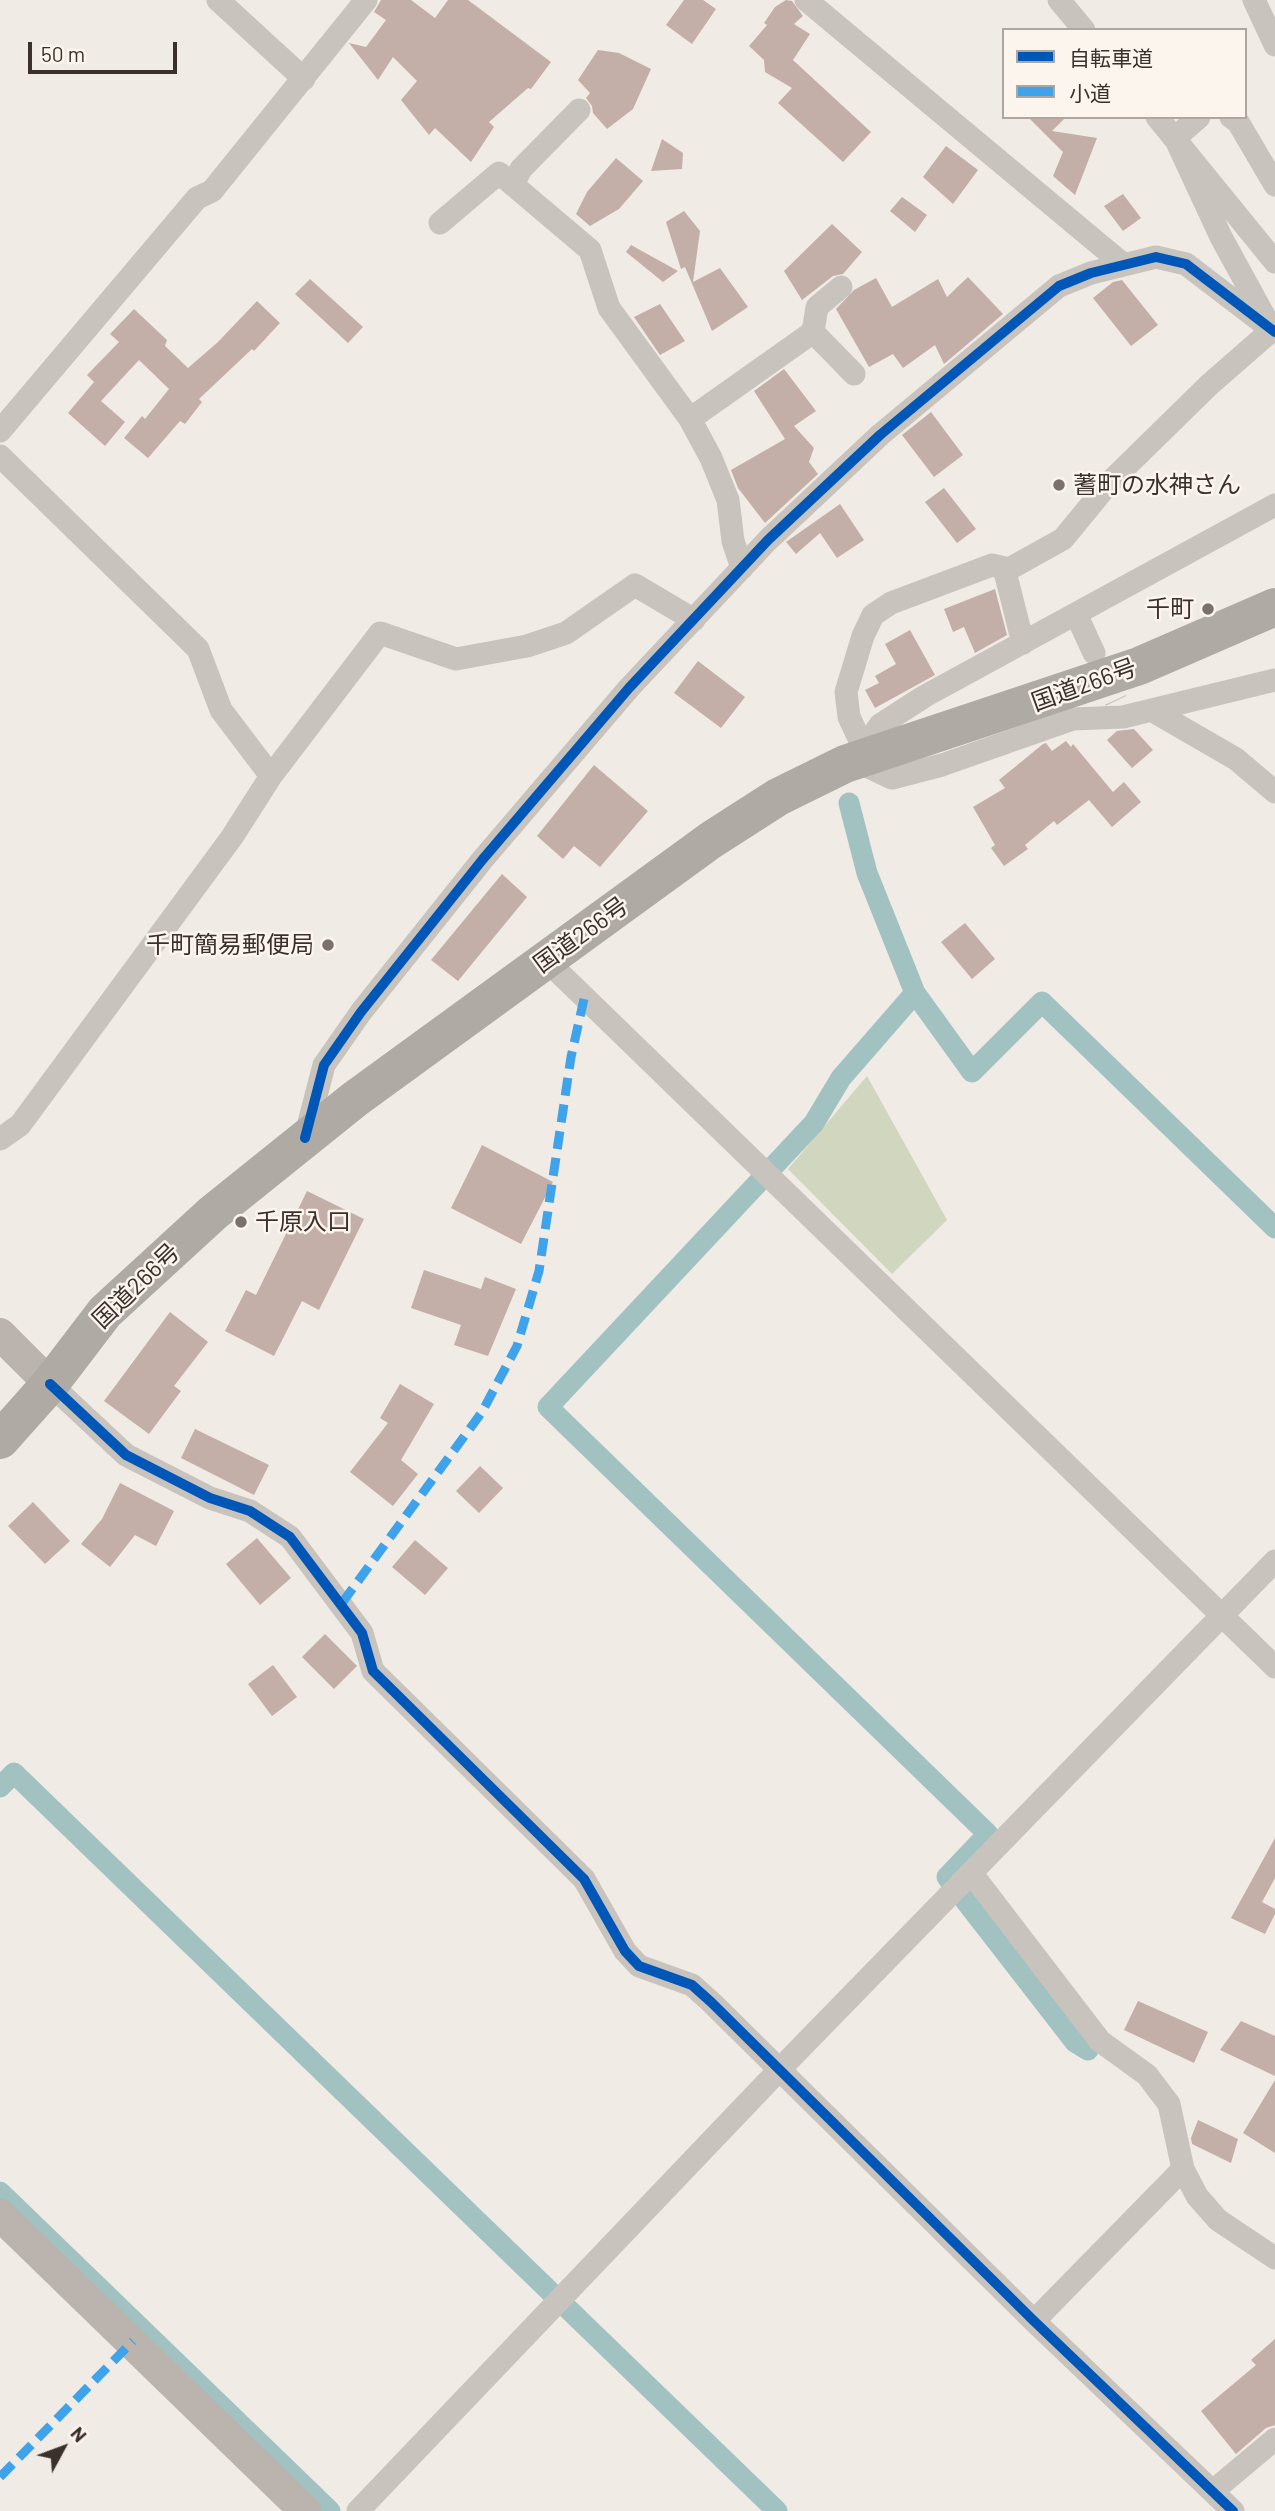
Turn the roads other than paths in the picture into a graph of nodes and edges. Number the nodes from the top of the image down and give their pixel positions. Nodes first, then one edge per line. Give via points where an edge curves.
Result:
1 (218, 0) edge
2 (366, 0) edge
3 (806, 0) edge
4 (1059, 0) edge
5 (1254, 0) edge
6 (1082, 28) edge
7 (1275, 45) edge
8 (304, 79) junction
9 (579, 110) dead end
10 (1159, 119) edge
11 (1197, 119) edge
12 (1234, 119) edge
13 (1175, 138) junction
14 (513, 184) junction
15 (1275, 185) edge
16 (440, 223) dead end
17 (1275, 262) edge
18 (1124, 265) junction
19 (841, 287) dead end
20 (813, 331) junction
21 (1274, 333) edge
22 (854, 374) dead end
23 (690, 419) junction
24 (0, 431) edge
25 (0, 456) edge
26 (1275, 505) edge
27 (742, 568) junction
28 (1004, 568) junction
29 (1275, 607) edge
30 (1076, 614) junction
31 (694, 620) junction
32 (1023, 643) junction
33 (1094, 653) tunnel mouth
34 (1275, 680) edge
35 (1153, 711) junction
36 (860, 755) junction
37 (271, 776) junction
38 (1275, 792) edge
39 (546, 960) junction
40 (305, 1138) junction
41 (0, 1139) edge
42 (0, 1334) edge
43 (50, 1384) junction
44 (0, 1440) edge
45 (1275, 1561) edge
46 (1223, 1617) junction
47 (1275, 1667) edge
48 (972, 1874) junction
49 (780, 2069) junction
50 (1183, 2169) junction
51 (0, 2215) edge
52 (1275, 2258) edge
53 (1034, 2321) junction
54 (1275, 2439) edge
55 (1213, 2491) junction
56 (305, 2511) edge
57 (358, 2511) edge
58 (1233, 2511) edge

1 - 8 street
2 - 8 street
3 - 18 street
4 - 6 street
5 - 7 street
8 - 24 street via 212,191 197,198
9 - 14 street via 521,169
10 - 13 street
11 - 13 street
12 - 15 street
13 - 17 street
13 - 21 street via 1221,237
14 - 16 street via 499,173
14 - 23 street via 590,250 609,309
18 - 21 street via 1156,257 1186,264
18 - 27 street via 1059,286 880,435
19 - 20 street via 817,307
20 - 22 street
20 - 23 street
21 - 28 street via 1209,385 1109,482 1063,539
23 - 27 street via 728,500
25 - 37 street via 198,649 221,710
26 - 30 street
27 - 31 street
28 - 32 street
28 - 36 street via 992,565 891,603 873,615 846,692
29 - 36 highway, 国道266号 via 1139,666
30 - 32 street
30 - 33 street
31 - 37 street via 635,585 566,633 527,646 456,659 380,633
31 - 40 street via 629,688 483,859 361,1012 324,1065
32 - 36 street via 880,725
34 - 35 street
35 - 36 street via 1119,709 1073,719 892,778
35 - 38 street via 1236,759
36 - 39 highway, 国道266号 via 778,797 711,840
37 - 41 street via 232,837 20,1125
39 - 40 highway, 国道266号
39 - 46 street
40 - 43 highway, 国道266号 via 213,1213 104,1312
42 - 43 street
43 - 44 highway, 国道266号
43 - 49 street via 126,1455 209,1498 250,1511 290,1538 362,1633 373,1671 584,1879 625,1951 639,1966 692,1985
45 - 46 street
46 - 47 street
46 - 48 street
48 - 49 street
48 - 50 street via 1100,2042 1147,2075 1169,2104
49 - 53 street
49 - 57 street
50 - 52 street via 1197,2196 1218,2220
50 - 53 street
51 - 56 street
53 - 55 street
54 - 55 street
55 - 58 street

